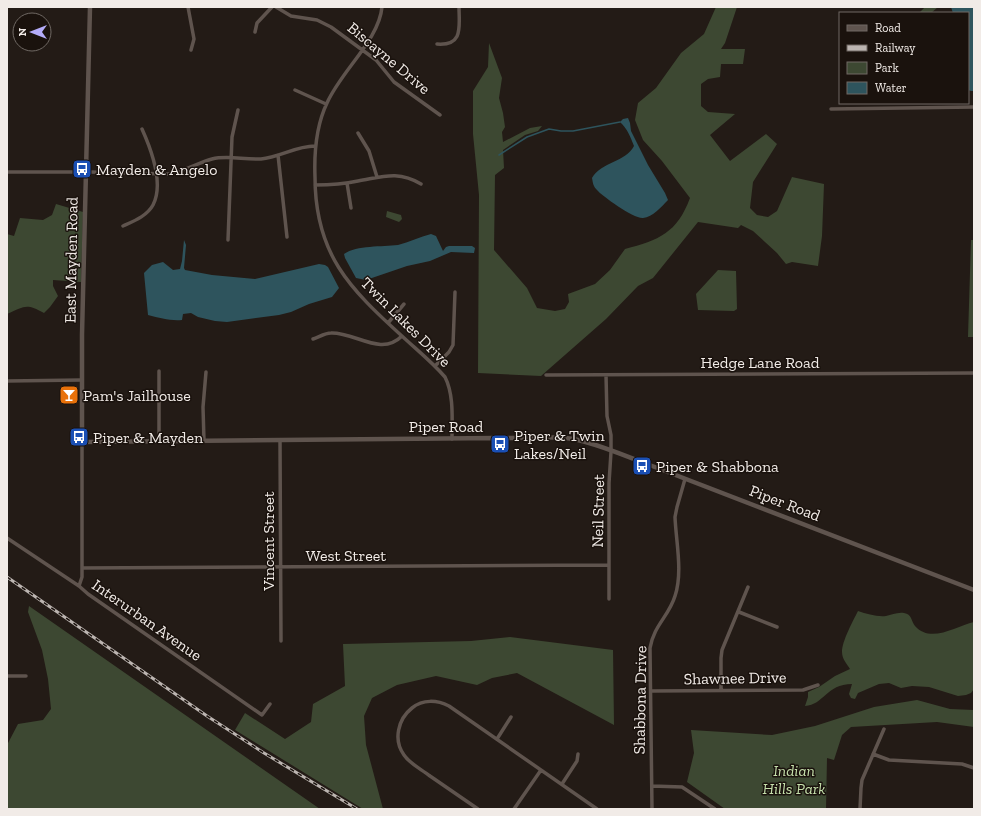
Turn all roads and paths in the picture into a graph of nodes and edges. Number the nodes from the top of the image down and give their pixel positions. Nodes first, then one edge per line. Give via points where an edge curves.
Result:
1 (90, 7) edge
2 (188, 7) edge
3 (272, 7) edge
4 (276, 7) edge
5 (382, 7) edge
6 (459, 7) edge
7 (255, 32) dead end
8 (437, 44) dead end
9 (362, 49) junction
10 (191, 50) dead end
11 (295, 90) dead end
12 (326, 104) junction
13 (974, 107) edge
14 (831, 109) dead end
15 (238, 110) dead end
16 (440, 115) dead end
17 (142, 129) dead end
18 (358, 133) dead end
19 (315, 146) junction
20 (278, 155) junction
21 (231, 157) junction
22 (7, 172) edge
23 (86, 172) junction
24 (157, 174) junction
25 (377, 177) junction
26 (348, 183) junction
27 (421, 184) dead end
28 (315, 185) junction
29 (351, 208) dead end
30 (123, 226) dead end
31 (287, 237) dead end
32 (228, 240) dead end
33 (455, 292) dead end
34 (404, 304) dead end
35 (388, 323) junction
36 (402, 336) junction
37 (313, 339) dead end
38 (435, 366) junction
39 (159, 371) dead end
40 (206, 372) dead end
41 (974, 373) edge
42 (546, 375) dead end
43 (606, 375) junction
44 (82, 380) junction
45 (7, 381) edge
46 (452, 439) junction
47 (280, 440) junction
48 (159, 441) junction
49 (204, 441) junction
50 (82, 442) junction
51 (611, 452) junction
52 (685, 479) junction
53 (7, 538) edge
54 (609, 565) junction
55 (280, 567) junction
56 (82, 568) junction
57 (79, 586) junction
58 (748, 587) dead end
59 (974, 590) edge
60 (609, 599) dead end
61 (738, 612) junction
62 (777, 627) dead end
63 (281, 641) dead end
64 (7, 676) edge
65 (26, 676) dead end
66 (818, 685) dead end
67 (721, 690) junction
68 (651, 691) junction
69 (270, 704) dead end
70 (512, 717) dead end
71 (884, 729) dead end
72 (496, 739) junction
73 (578, 754) dead end
74 (873, 754) junction
75 (974, 768) edge
76 (541, 770) junction
77 (562, 784) junction
78 (652, 786) junction
79 (478, 809) edge
80 (514, 809) edge
81 (597, 809) edge
82 (652, 809) edge
83 (715, 809) edge
84 (860, 809) edge

1 - 23 street, East Mayden Road
2 - 10 street via 194,39
3 - 7 street via 257,23
4 - 9 street, Biscayne Drive via 291,16 324,23
5 - 9 street, Twin Lakes Drive via 377,27
6 - 8 street via 457,38 449,44
9 - 12 street, Twin Lakes Drive
9 - 16 street, Biscayne Drive via 376,60 394,82
11 - 12 street
12 - 19 street, Twin Lakes Drive via 318,126
13 - 14 street
15 - 21 street
17 - 24 street
18 - 25 street via 368,151
19 - 20 street
19 - 28 street, Twin Lakes Drive
20 - 21 street via 261,159
20 - 31 street
21 - 24 street via 212,159 173,173
21 - 32 street
22 - 23 street
23 - 24 street
23 - 44 street, East Mayden Road
24 - 30 street via 156,197 153,204 142,216
25 - 26 street
25 - 27 street via 405,177
26 - 28 street
26 - 29 street
28 - 35 street, Twin Lakes Drive via 321,226 332,256 358,294
33 - 38 street via 455,348
34 - 35 street
35 - 36 street, Twin Lakes Drive
36 - 37 street via 393,344 385,345 334,333
36 - 38 street, Twin Lakes Drive
38 - 46 street, Twin Lakes Drive via 445,376 450,387
39 - 48 street
40 - 49 street
41 - 43 street, Hedge Lane Road
42 - 43 street, Hedge Lane Road
43 - 51 street, Neil Street
44 - 45 street
44 - 50 street, East Mayden Road
46 - 47 street, Piper Road
46 - 51 street, Piper Road via 566,438
47 - 49 street, Piper Road
47 - 55 street, Vincent Street
48 - 49 street, Piper Road
48 - 50 street, Piper Road
50 - 56 street
51 - 52 street, Piper Road
51 - 54 street, Neil Street
52 - 59 street, Piper Road
52 - 68 street, Shabbona Drive via 675,517 678,584 672,604 651,642
53 - 57 street, Interurban Avenue
54 - 55 street, West Street
54 - 60 street, Neil Street
55 - 56 street, West Street
55 - 63 street, Vincent Street
56 - 57 street
57 - 69 street, Interurban Avenue via 262,715
58 - 61 street
61 - 62 street
61 - 67 street via 722,650
64 - 65 street
66 - 67 street, Shawnee Drive via 803,690
67 - 68 street, Shawnee Drive
68 - 78 street, Shabbona Drive
70 - 72 street
71 - 74 street
72 - 76 street
72 - 79 street via 449,706 438,702 416,705 402,720 398,732 399,745 411,762
73 - 77 street via 577,761
74 - 75 street via 889,760 962,764
74 - 84 street via 862,780
76 - 77 street
76 - 80 street
77 - 81 street
78 - 82 street, Shabbona Drive
78 - 83 street via 682,787

